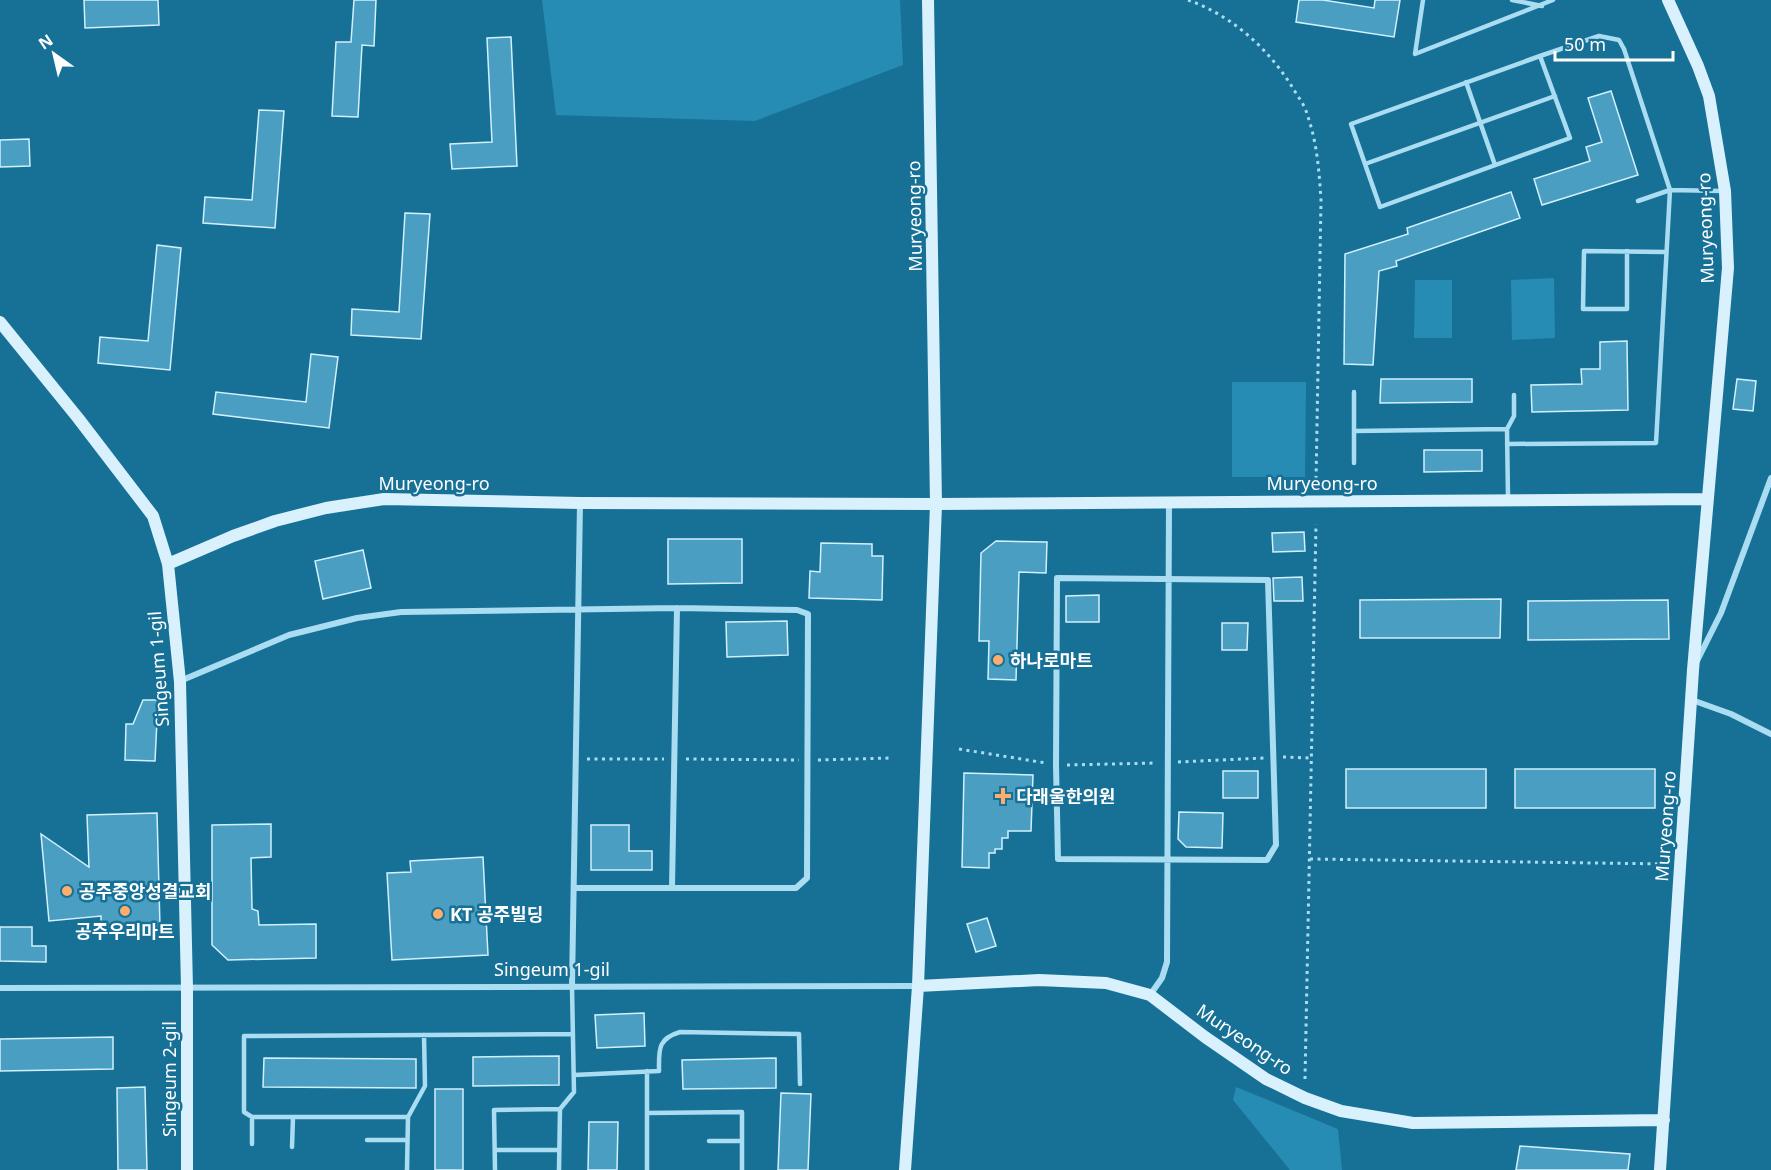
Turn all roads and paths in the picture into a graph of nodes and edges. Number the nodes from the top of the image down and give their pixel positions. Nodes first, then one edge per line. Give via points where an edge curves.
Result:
1 (928, 0) edge
2 (1188, 0) edge
3 (1423, 0) edge
4 (1512, 0) edge
5 (1553, 0) edge
6 (1668, 0) edge
7 (1542, 6) junction
8 (1540, 56) junction
9 (1466, 82) junction
10 (1555, 96) junction
11 (1480, 122) junction
12 (1365, 164) junction
13 (1495, 165) junction
14 (1670, 190) junction
15 (1725, 191) junction
16 (1638, 201) dead end
17 (1627, 251) junction
18 (1665, 252) junction
19 (0, 322) edge
20 (1354, 392) dead end
21 (1514, 395) dead end
22 (1507, 429) junction
23 (1354, 430) junction
24 (1507, 444) junction
25 (1354, 463) dead end
26 (1771, 478) edge
27 (1316, 481) dead end
28 (1707, 499) junction
29 (1508, 501) junction
30 (1169, 502) junction
31 (580, 503) junction
32 (936, 504) junction
33 (1316, 524) dead end
34 (168, 564) junction
35 (1168, 579) junction
36 (677, 608) junction
37 (578, 609) junction
38 (1693, 670) junction
39 (180, 682) junction
40 (1691, 699) junction
41 (1771, 734) edge
42 (959, 749) dead end
43 (1273, 757) junction
44 (890, 758) dead end
45 (1311, 758) junction
46 (576, 759) junction
47 (675, 759) junction
48 (807, 760) junction
49 (1169, 763) junction
50 (1056, 765) junction
51 (1310, 858) junction
52 (1169, 859) junction
53 (1668, 864) dead end
54 (574, 888) junction
55 (672, 888) junction
56 (918, 986) junction
57 (572, 987) junction
58 (0, 988) edge
59 (187, 988) junction
60 (1150, 994) junction
61 (573, 1034) junction
62 (424, 1035) junction
63 (647, 1071) junction
64 (574, 1075) junction
65 (1305, 1079) dead end
66 (800, 1084) dead end
67 (560, 1108) junction
68 (647, 1113) junction
69 (252, 1117) junction
70 (293, 1117) junction
71 (408, 1118) junction
72 (1665, 1120) junction
73 (367, 1140) dead end
74 (407, 1140) junction
75 (709, 1141) dead end
76 (742, 1141) junction
77 (252, 1144) dead end
78 (292, 1147) dead end
79 (495, 1150) junction
80 (559, 1150) junction
81 (187, 1170) edge
82 (407, 1170) edge
83 (495, 1170) edge
84 (559, 1170) edge
85 (647, 1170) edge
86 (742, 1170) edge
87 (905, 1170) edge
88 (1660, 1170) edge

1 - 32 street, Muryeong-ro
2 - 27 path via 1216,12 1267,52 1307,112 1318,155 1321,200
3 - 7 lane via 1415,54
4 - 7 lane
5 - 7 lane
6 - 15 street, Muryeong-ro via 1709,96
8 - 9 lane
8 - 10 lane
8 - 14 lane via 1599,36 1619,40
9 - 11 lane
9 - 12 lane via 1351,124
10 - 11 lane
10 - 13 lane via 1570,138
11 - 12 lane
11 - 13 lane
12 - 13 lane via 1380,207
14 - 15 lane
14 - 16 lane
14 - 18 lane
15 - 28 street, Muryeong-ro via 1728,268
17 - 17 lane via 1584,251 1583,309 1627,309
17 - 18 lane
18 - 24 lane via 1656,443
19 - 34 street via 153,516
20 - 23 lane
21 - 22 lane via 1514,416
22 - 23 lane
22 - 24 lane
23 - 25 lane
24 - 29 lane
26 - 38 street via 1722,613
28 - 29 street, Muryeong-ro
28 - 38 street, Muryeong-ro
29 - 30 street, Muryeong-ro
30 - 32 street, Muryeong-ro
30 - 35 street
31 - 32 street, Muryeong-ro
31 - 34 street, Muryeong-ro via 384,499 337,506 254,529
31 - 37 street
32 - 56 street, Muryeong-ro
33 - 45 path
34 - 39 street, Singeum 1-gil
35 - 43 street via 1268,580
35 - 49 street
35 - 50 street via 1057,578
36 - 37 street
36 - 47 street
36 - 48 street via 797,610 808,614
37 - 39 street via 401,612 357,618 289,635
37 - 46 street
38 - 40 street, Muryeong-ro
39 - 59 street, Singeum 1-gil
40 - 41 street
40 - 72 street, Muryeong-ro
42 - 50 path
43 - 45 path
43 - 49 path
43 - 52 street via 1276,845 1267,860
44 - 48 path
45 - 51 path
46 - 47 path
46 - 54 street
47 - 48 path
47 - 55 street
48 - 55 street via 807,878 796,888
49 - 50 path
49 - 52 street
50 - 52 street via 1058,859
51 - 53 path
51 - 65 path
52 - 60 street via 1167,962 1162,978
54 - 55 street
54 - 57 street
56 - 57 street, Singeum 1-gil
56 - 60 street, Muryeong-ro via 1039,980 1106,983
56 - 87 street, Muryeong-ro
57 - 59 street, Singeum 1-gil
57 - 61 lane
58 - 59 street, Singeum 1-gil
59 - 81 street, Singeum 2-gil
60 - 72 street, Muryeong-ro via 1266,1079 1341,1111 1413,1123
61 - 62 lane
61 - 64 lane
62 - 69 lane via 244,1036 244,1112
62 - 71 lane via 424,1086
63 - 64 lane
63 - 66 lane via 660,1071 661,1042 680,1032 799,1034
63 - 68 lane
64 - 67 lane via 574,1092
67 - 79 lane via 494,1110
67 - 80 lane
68 - 76 lane via 742,1113
68 - 85 lane
69 - 70 lane
69 - 77 lane
70 - 71 lane
70 - 78 lane
71 - 74 lane
72 - 88 street, Muryeong-ro
73 - 74 lane
74 - 82 lane
75 - 76 lane
76 - 86 lane
79 - 80 lane
79 - 83 lane
80 - 84 lane

